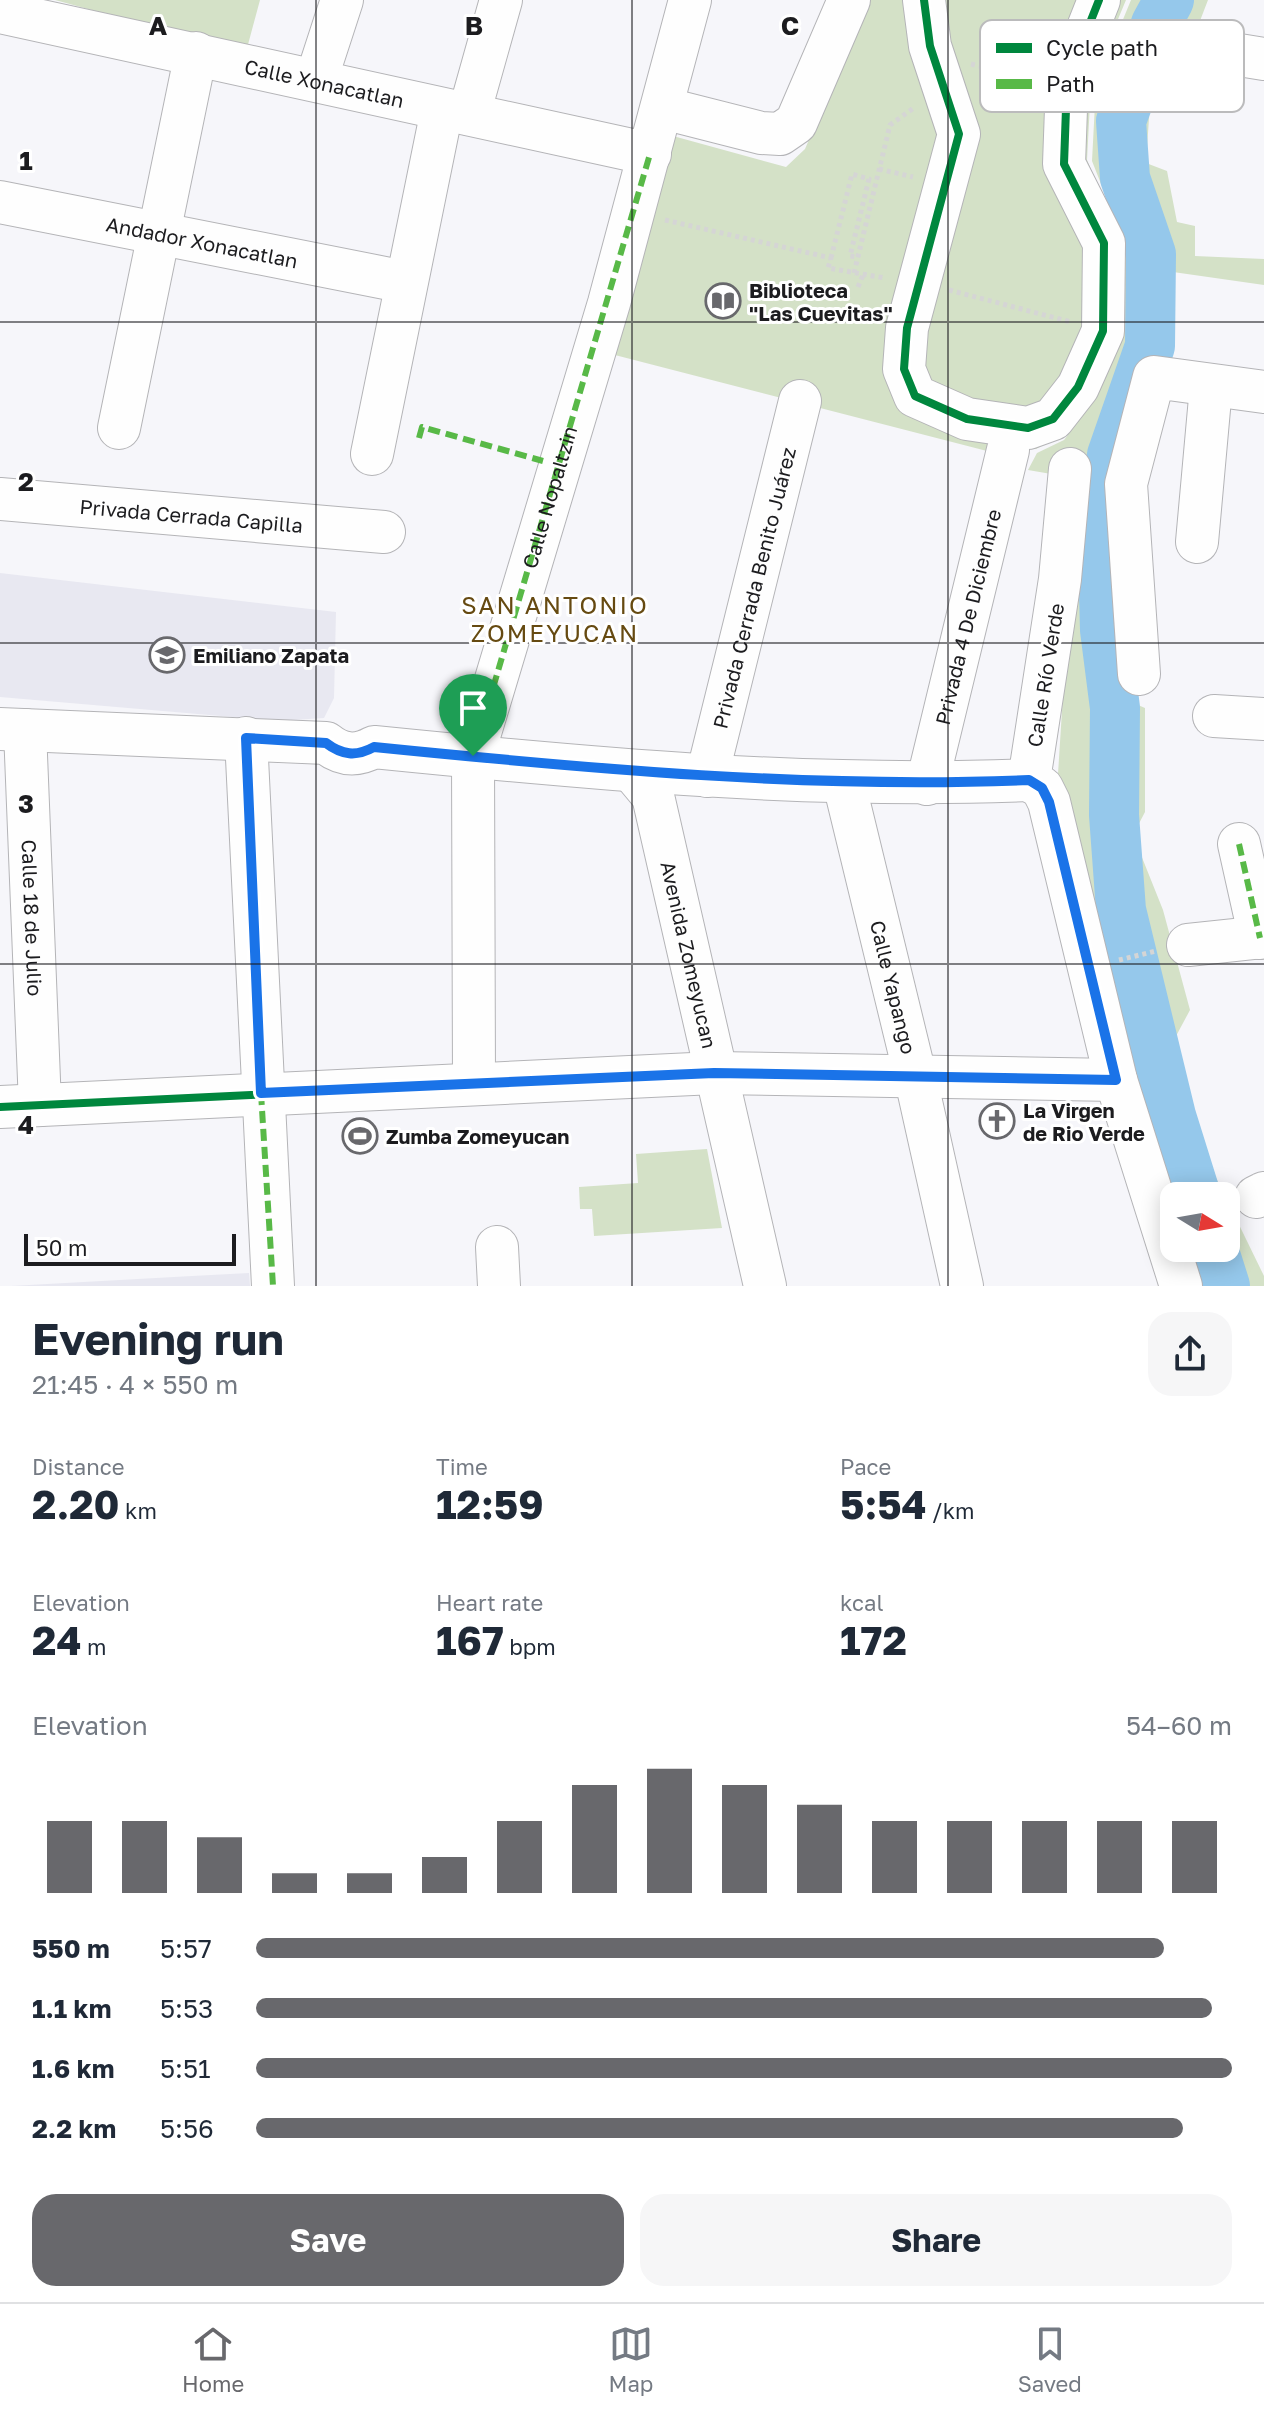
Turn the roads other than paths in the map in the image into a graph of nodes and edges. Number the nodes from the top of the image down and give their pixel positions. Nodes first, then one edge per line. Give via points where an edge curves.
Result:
1 (342, 0) edge
2 (501, 0) edge
3 (690, 0) edge
4 (849, 0) edge
5 (924, 0) edge
6 (1099, 0) edge
7 (0, 12) edge
8 (1092, 20) edge
9 (196, 53) junction
10 (1244, 56) edge
11 (1264, 59) edge
12 (316, 80) junction
13 (663, 108) junction
14 (455, 112) junction
15 (1066, 112) edge
16 (658, 167) junction
17 (0, 202) edge
18 (159, 232) junction
19 (405, 282) junction
20 (1211, 387) junction
21 (1264, 392) edge
22 (800, 401) dead end
23 (119, 428) dead end
24 (1008, 450) dead end
25 (372, 454) dead end
26 (1070, 469) dead end
27 (0, 499) edge
28 (384, 532) dead end
29 (1197, 542) dead end
30 (1139, 674) dead end
31 (1214, 716) dead end
32 (1264, 719) edge
33 (13, 730) edge
34 (246, 738) junction
35 (473, 756) junction
36 (633, 772) junction
37 (707, 776) junction
38 (1029, 780) junction
39 (844, 783) junction
40 (927, 784) junction
41 (1239, 844) dead end
42 (1262, 938) edge
43 (1175, 947) road end
44 (714, 1073) junction
45 (915, 1075) junction
46 (1116, 1080) junction
47 (474, 1082) junction
48 (261, 1093) junction
49 (20, 1106) edge
50 (273, 1286) edge
51 (765, 1286) edge
52 (962, 1286) edge
53 (1181, 1286) edge

1 - 12 street
2 - 14 street
3 - 13 street, Calle Nopaltzin
4 - 13 street via 796,123 780,134
5 - 15 street via 959,134 907,328 904,369 915,396 967,419 1028,428 1053,419 1078,387 1103,331 1104,243 1064,164
6 - 8 street
7 - 9 street, Calle Xonacatlan
9 - 12 street, Calle Xonacatlan
9 - 18 street
10 - 11 street
12 - 14 street, Calle Xonacatlan
13 - 16 street, Calle Nopaltzin
14 - 16 street, Calle Xonacatlan
14 - 19 street
16 - 35 street, Calle Nopaltzin
17 - 18 street, Andador Xonacatlan
18 - 19 street, Andador Xonacatlan
18 - 23 street
19 - 25 street
20 - 21 street
20 - 29 street
20 - 30 street via 1154,377 1126,484
22 - 37 street, Privada Cerrada Benito Juárez
24 - 40 street, Privada 4 De Diciembre
26 - 38 street, Calle Río Verde via 1060,579
27 - 28 street, Privada Cerrada Capilla
31 - 32 street
33 - 34 street
33 - 49 street, Calle 18 de Julio
34 - 35 street via 326,743 351,754 374,747
34 - 48 street
35 - 36 street
35 - 47 street, Calle Nopaltzin
36 - 37 street
36 - 44 street, Avenida Zomeyucan via 653,796
37 - 39 street
38 - 40 street
38 - 46 street via 1042,788 1049,802
39 - 40 street
39 - 45 street, Calle Yapango
41 - 42 street
42 - 43 street
44 - 45 street
44 - 47 street
44 - 51 street, Avenida Zomeyucan
45 - 46 street
45 - 52 street, Calle Yapango
46 - 53 street
47 - 48 street
48 - 49 street
48 - 50 street

